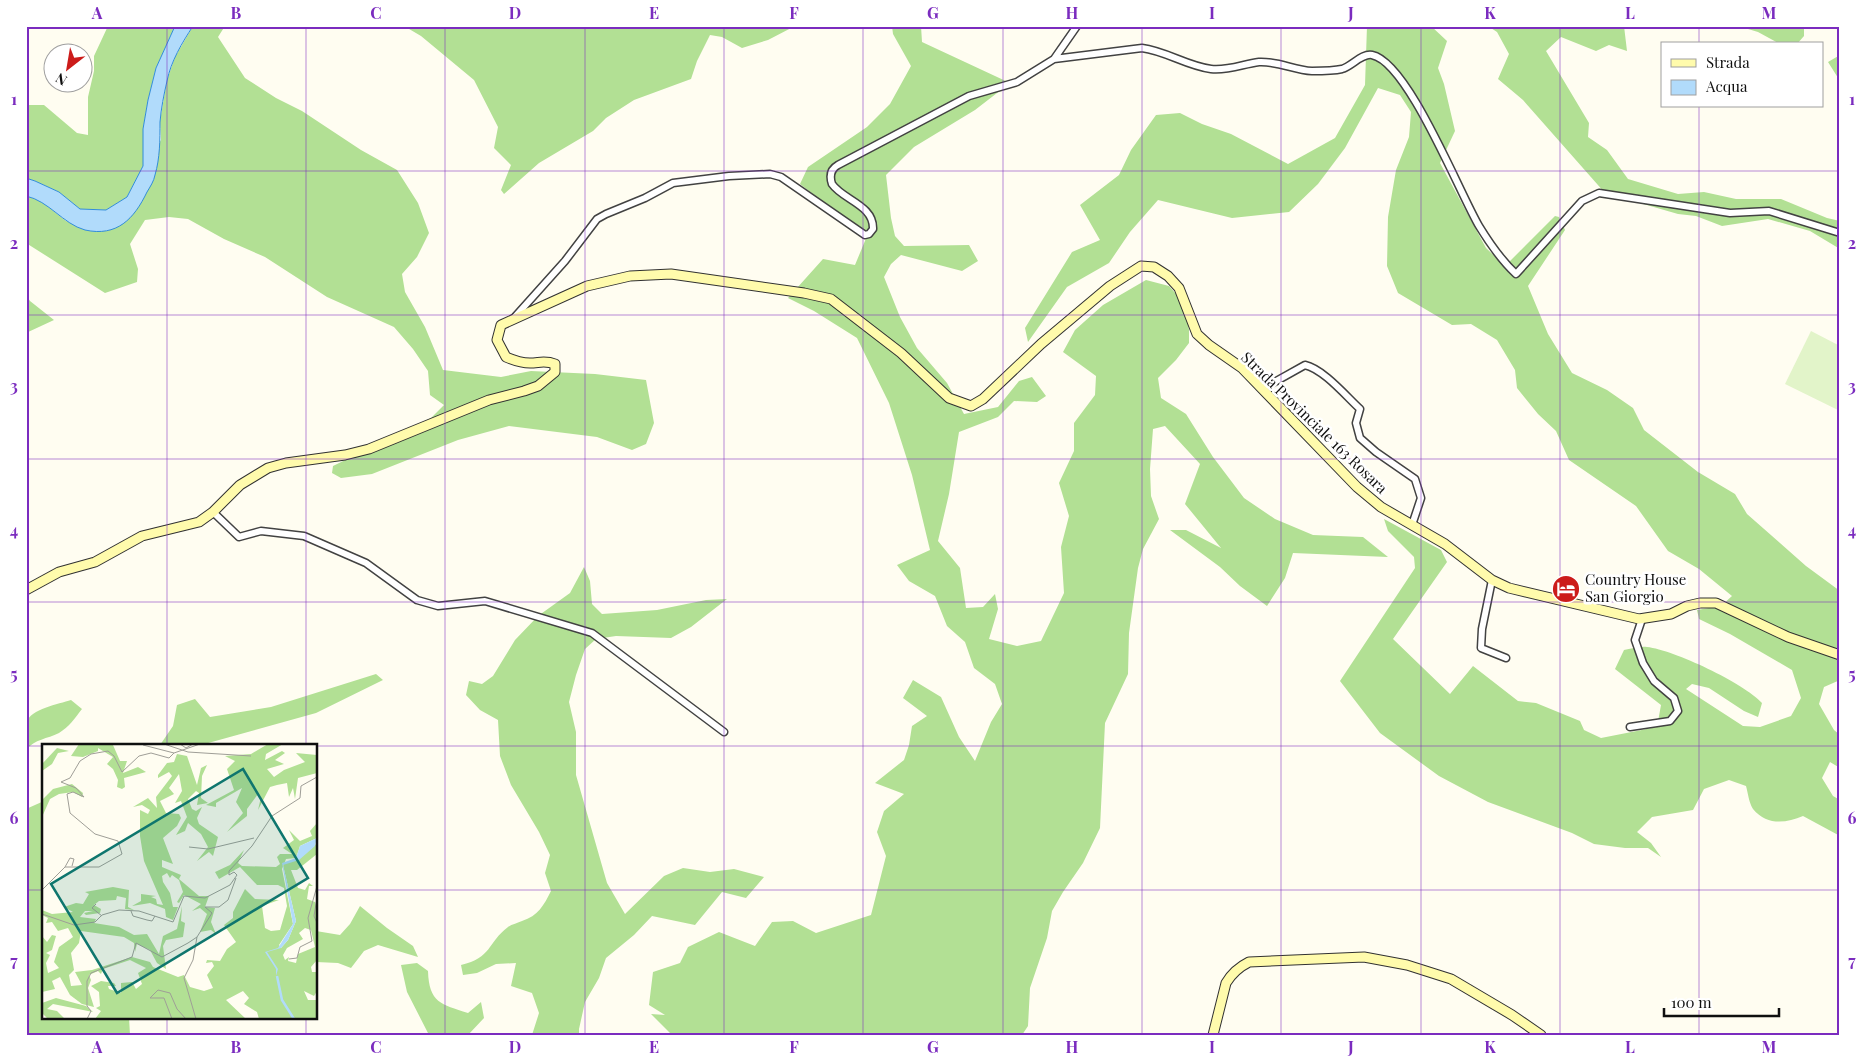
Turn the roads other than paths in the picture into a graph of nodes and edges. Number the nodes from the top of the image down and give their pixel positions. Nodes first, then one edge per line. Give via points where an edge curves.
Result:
1 (1077, 26) edge
2 (1054, 59) junction
3 (1840, 233) edge
4 (512, 320) junction
5 (1262, 390) junction
6 (213, 512) junction
7 (1412, 525) junction
8 (1492, 580) junction
9 (26, 590) edge
10 (1642, 619) junction
11 (1840, 655) edge
12 (1506, 658) dead end
13 (1630, 727) dead end
14 (724, 732) dead end
15 (1213, 1035) edge
16 (1541, 1035) edge

1 - 2 street
2 - 3 street via 1142,48 1209,69 1224,70 1275,62 1311,71 1342,69 1372,55 1387,62 1412,93 1479,226 1501,260 1516,274 1582,201 1599,193 1730,213 1769,211
2 - 4 street via 1017,82 969,96 835,167 830,175 834,188 872,218 873,229 869,234 865,235 781,176 729,176 673,183 597,219 565,261
4 - 5 street, Strada Provinciale 163 Rosara via 587,286 630,276 671,274 831,299 901,353 949,398 971,406 983,399 1041,344 1110,286 1142,266 1154,267 1179,288 1197,334 1242,368
4 - 6 street, Strada Provinciale 163 Rosara via 501,325 498,340 506,357 515,361 554,364 555,372 538,386 490,400 369,449 268,468 240,485
5 - 7 street, Strada Provinciale 163 Rosara via 1356,487
5 - 7 street via 1304,365 1314,367 1360,409 1356,422 1360,438 1415,479 1422,498
6 - 9 street, Strada Provinciale 163 Rosara via 198,522 142,536 95,562 59,572
6 - 14 street via 239,537 261,531 304,536 366,563 417,600 438,606 486,601 592,633
7 - 8 street, Strada Provinciale 163 Rosara via 1445,544
8 - 10 street, Strada Provinciale 163 Rosara via 1509,588
8 - 12 street via 1481,648
10 - 11 street, Strada Provinciale 163 Rosara via 1671,614 1700,603 1716,603 1788,637
10 - 13 street via 1635,640 1643,663 1654,681 1674,698 1678,711 1670,720
15 - 16 street via 1226,983 1244,964 1364,957 1407,965 1451,979

